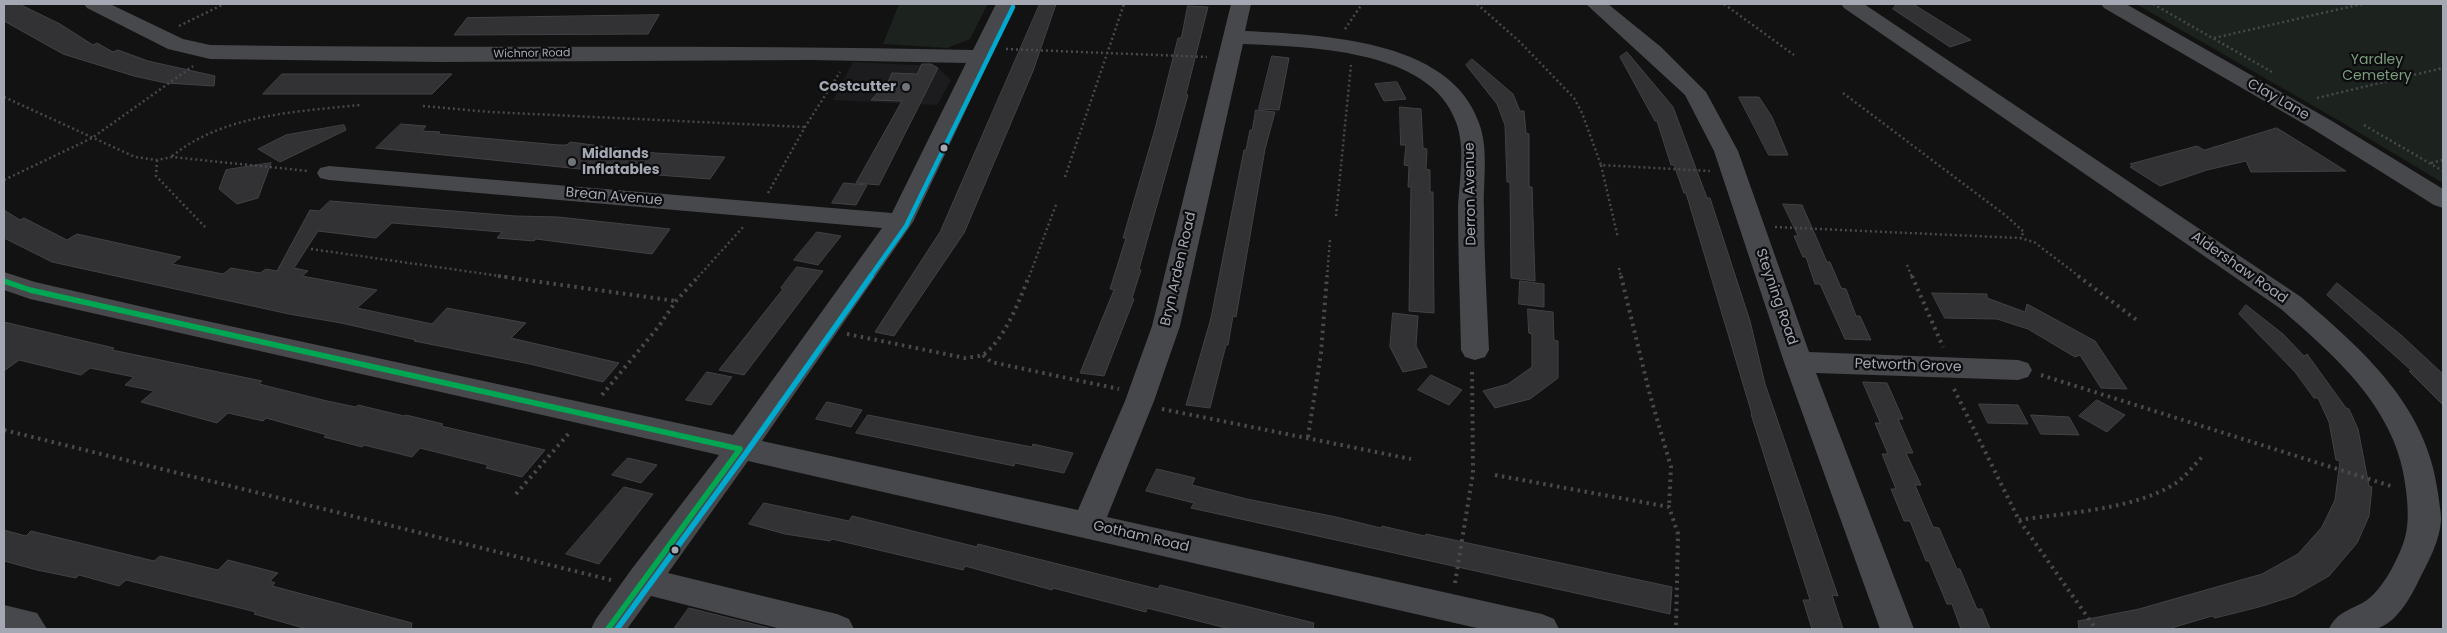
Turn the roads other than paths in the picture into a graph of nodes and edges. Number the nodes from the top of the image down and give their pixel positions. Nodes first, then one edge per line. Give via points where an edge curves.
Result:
1 (94, 4) edge
2 (1006, 4) edge
3 (1241, 4) edge
4 (1596, 4) edge
5 (1851, 4) edge
6 (2111, 4) edge
7 (1231, 48) junction
8 (983, 52) junction
9 (329, 173) road end
10 (2443, 200) edge
11 (900, 222) junction
12 (4, 280) edge
13 (1475, 350) road end
14 (1798, 362) junction
15 (2018, 370) road end
16 (740, 449) junction
17 (2433, 500) edge
18 (1088, 525) junction
19 (641, 583) junction
20 (4, 619) edge
21 (30, 629) edge
22 (608, 629) edge
23 (837, 629) edge
24 (1542, 629) edge
25 (1897, 629) edge
26 (2346, 629) edge

1 - 8 street, Wichnor Road via 176,44 214,52 440,55
2 - 8 street
3 - 7 street, Bryn Arden Road
4 - 14 street, Steyning Road via 1695,92 1726,151
5 - 17 street, Aldershaw Road via 2263,284 2325,331 2365,371 2397,415
6 - 10 street, Clay Lane via 2324,126
7 - 13 street, Derron Avenue via 1345,46 1397,60 1420,71 1447,91 1464,114 1469,128 1473,166
7 - 18 street, Bryn Arden Road via 1166,326 1154,366
8 - 11 street
9 - 11 street, Brean Avenue
11 - 16 street
12 - 16 street, Gotham Road via 30,290
14 - 15 street, Petworth Grove
14 - 25 street, Steyning Road
16 - 18 street, Gotham Road
16 - 19 street
17 - 26 street, Aldershaw Road via 2419,545 2402,582 2381,610
18 - 24 street, Gotham Road
19 - 22 street
19 - 23 street
20 - 21 street via 25,623

